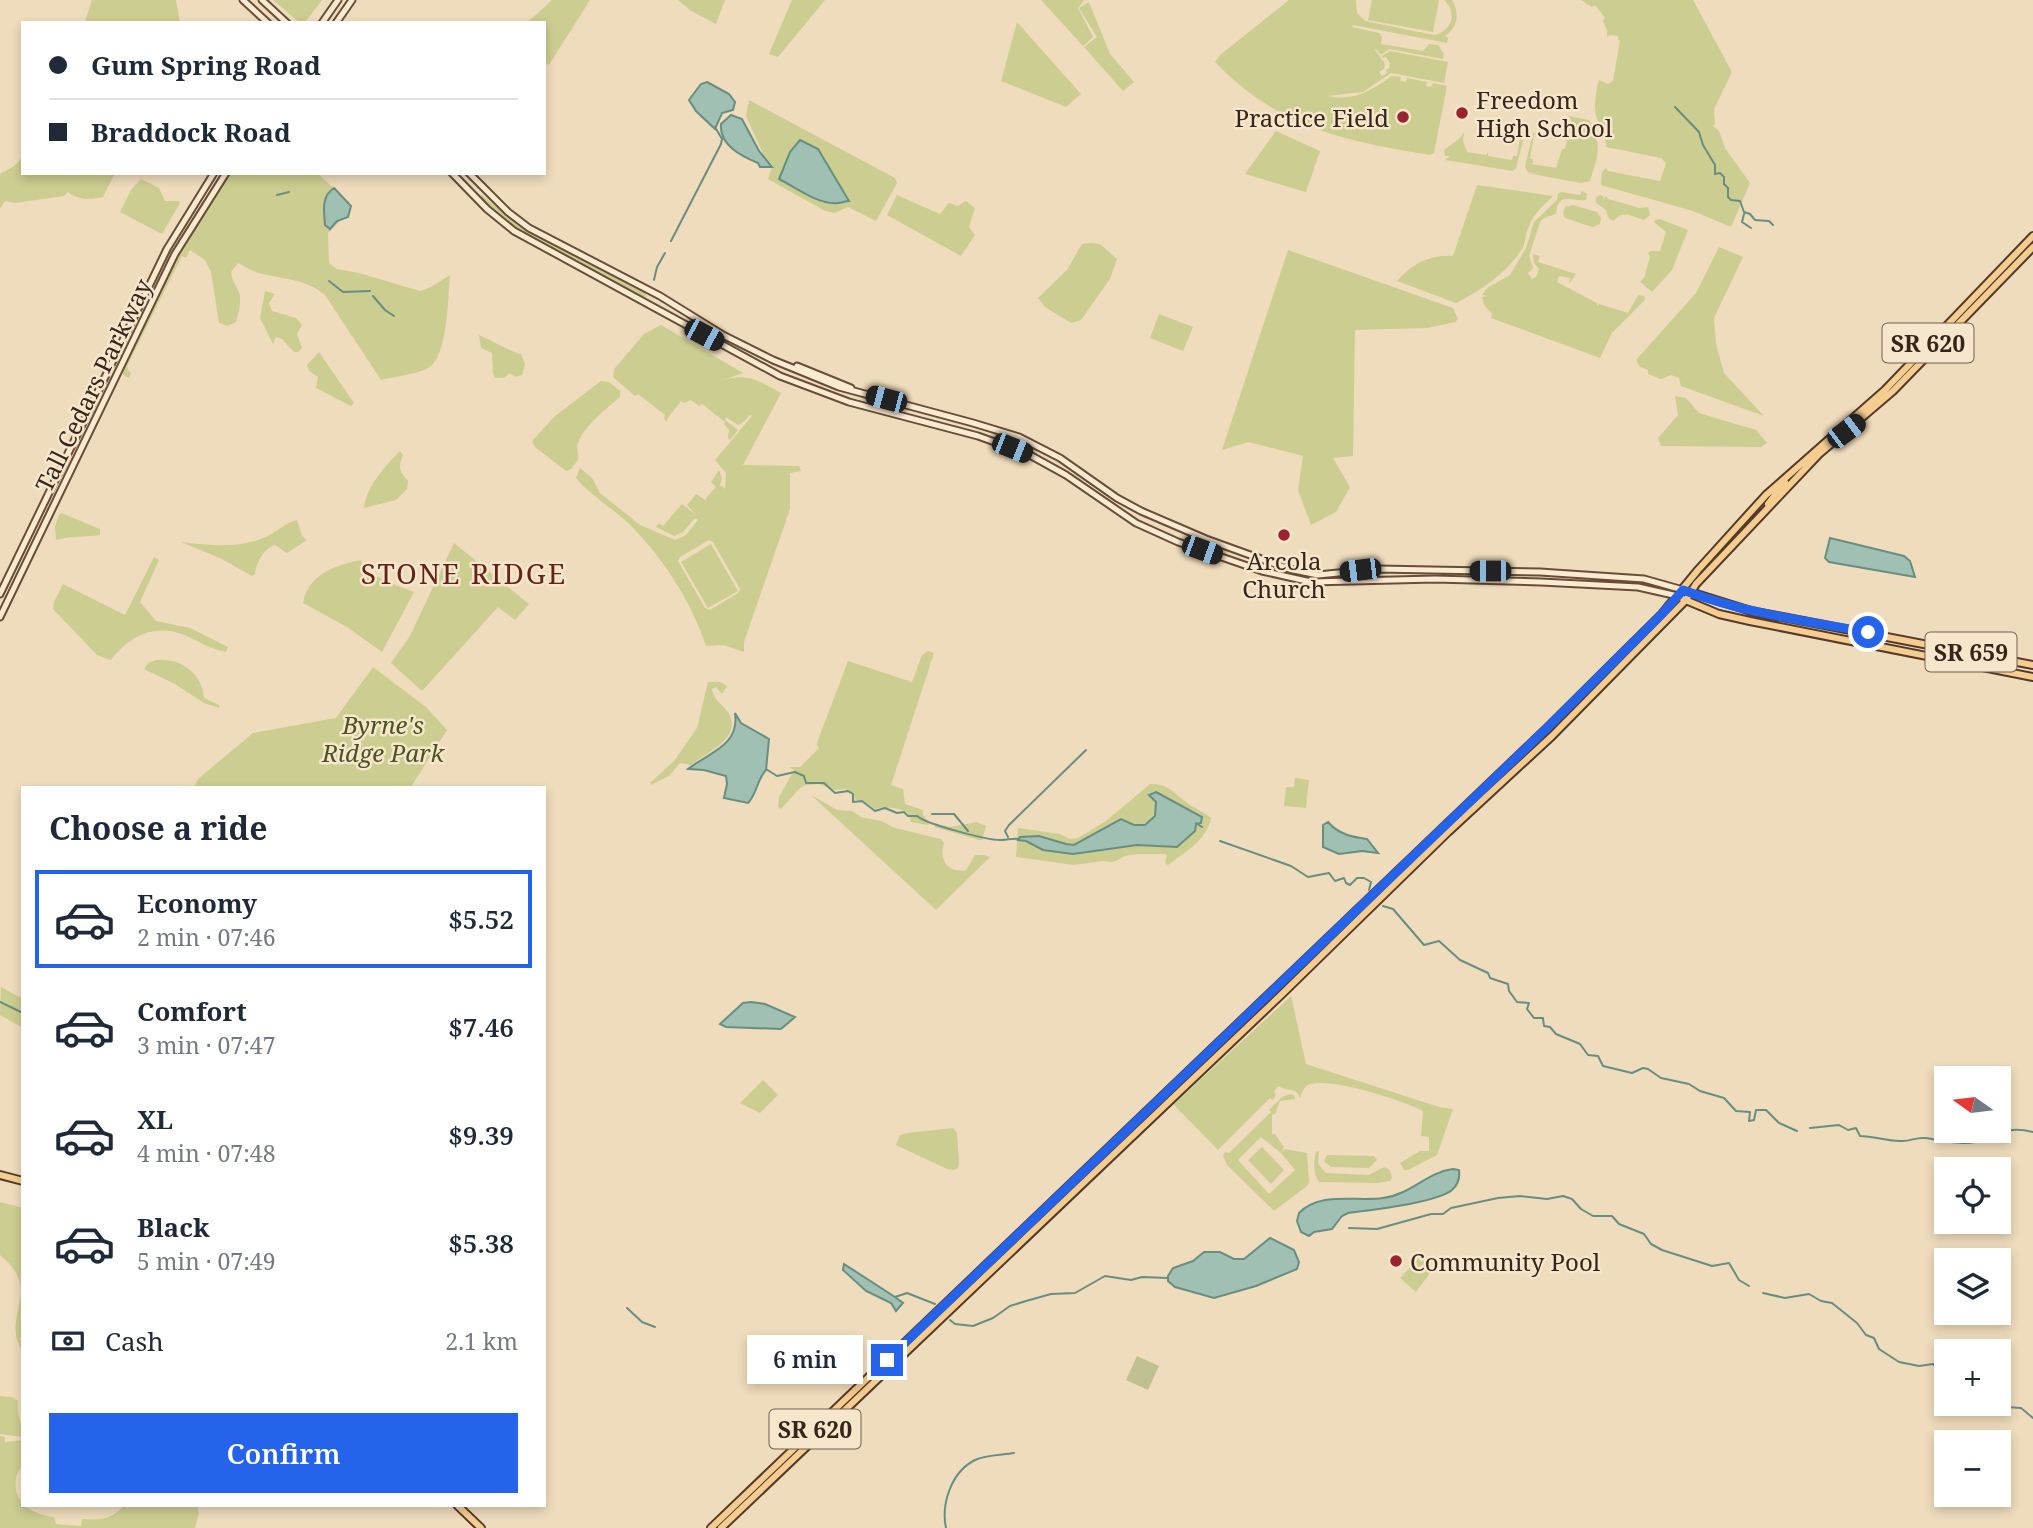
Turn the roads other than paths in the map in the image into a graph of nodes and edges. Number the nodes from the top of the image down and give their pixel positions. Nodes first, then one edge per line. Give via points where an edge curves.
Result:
1 (243, 0) edge
2 (262, 0) edge
3 (338, 0) edge
4 (352, 0) edge
5 (266, 21) edge
6 (285, 21) edge
7 (323, 21) edge
8 (337, 21) edge
9 (213, 175) edge
10 (225, 175) edge
11 (454, 175) edge
12 (471, 175) edge
13 (2033, 236) edge
14 (2033, 247) edge
15 (797, 366) dead end
16 (860, 393) junction
17 (1801, 461) junction
18 (1766, 511) junction
19 (1687, 591) junction
20 (0, 594) edge
21 (1678, 596) junction
22 (1686, 600) junction
23 (0, 617) edge
24 (1625, 651) junction
25 (2033, 665) edge
26 (2033, 677) edge
27 (1606, 683) junction
28 (1573, 703) junction
29 (1552, 736) junction
30 (1379, 889) junction
31 (1339, 937) junction
32 (0, 1175) edge
33 (21, 1180) edge
34 (459, 1507) edge
35 (481, 1528) edge
36 (710, 1528) edge
37 (721, 1528) edge

1 - 5 main road
2 - 6 main road
3 - 7 main road
4 - 8 main road
9 - 20 main road, Tall Cedars Parkway via 167,249
10 - 23 main road, Tall Cedars Parkway via 175,254
11 - 21 main road, SR 659 via 514,231 768,370 849,402 1028,454 1136,523 1178,542 1311,582 1516,581 1638,587
12 - 16 main road, SR 659 via 540,234 753,351
13 - 17 main road, SR 620 via 1885,390
14 - 18 main road, SR 620 via 1893,391 1825,449
15 - 16 main road
16 - 19 main road, SR 659 via 1026,440 1141,511 1300,572 1540,572 1644,579
17 - 18 main road
17 - 19 main road, SR 620 via 1698,570
18 - 19 main road, SR 620
19 - 21 main road, SR 620
19 - 22 main road
19 - 25 main road, SR 659 via 1751,611
21 - 22 main road, SR 659
21 - 24 main road, SR 620
22 - 26 main road, SR 659 via 1742,620
22 - 27 main road
24 - 27 main road
24 - 28 main road, SR 620
27 - 29 main road
28 - 29 main road
28 - 30 main road, SR 620
29 - 31 main road
30 - 31 main road
30 - 36 main road, SR 620
31 - 37 main road, SR 620
32 - 33 main road
34 - 35 main road

